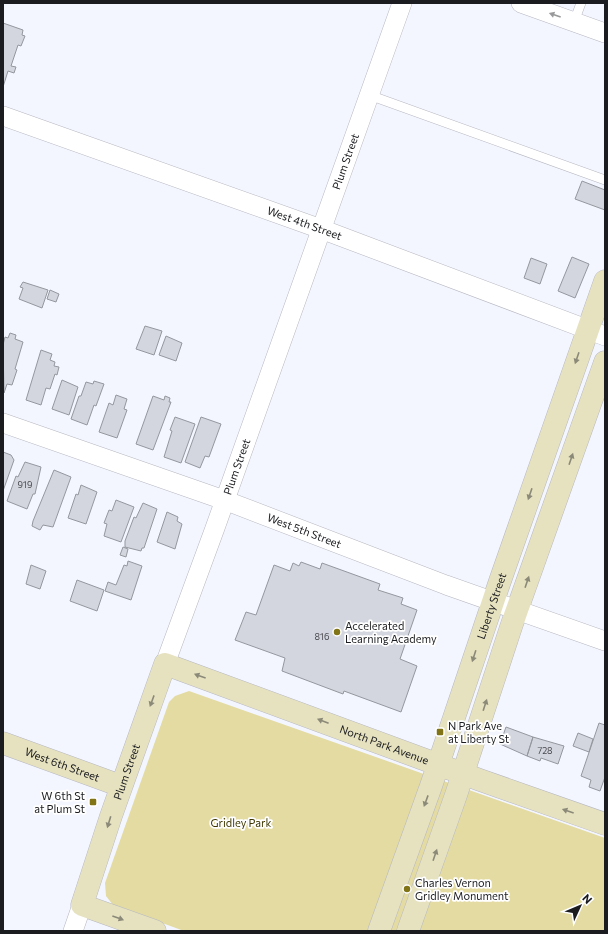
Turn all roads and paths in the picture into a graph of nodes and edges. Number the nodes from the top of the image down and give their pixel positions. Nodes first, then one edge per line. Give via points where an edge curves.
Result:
1 (402, 3) edge
2 (521, 3) edge
3 (581, 3) edge
4 (574, 22) junction
5 (605, 33) edge
6 (369, 95) junction
7 (3, 116) edge
8 (605, 180) edge
9 (321, 229) junction
10 (605, 281) edge
11 (596, 332) edge
12 (605, 362) edge
13 (3, 423) edge
14 (224, 500) junction
15 (493, 602) junction
16 (517, 610) junction
17 (605, 641) edge
18 (165, 664) junction
19 (3, 743) edge
20 (438, 764) junction
21 (463, 773) junction
22 (121, 786) junction
23 (605, 824) edge
24 (82, 905) junction
25 (73, 931) edge
26 (155, 931) edge
27 (379, 931) edge
28 (408, 931) edge

1 - 6 street, Plum Street
4 -> 2 street
3 - 4 lane
4 - 5 street
6 - 8 lane
6 - 9 street, Plum Street
7 - 9 street, West 4th Street
9 - 11 street, West 4th Street
9 - 14 street, Plum Street
10 - 11 street, Liberty Street
11 -> 15 street, Liberty Street
16 -> 12 street
13 - 14 street, West 5th Street
14 - 15 street, West 5th Street
14 - 18 street, Plum Street
15 - 16 street, West 5th Street
15 -> 20 street, Liberty Street
16 - 17 street, West 5th Street
21 -> 16 street
20 -> 18 street, North Park Avenue
18 -> 22 street, Plum Street
19 - 22 street, West 6th Street
20 - 21 street, North Park Avenue
20 -> 27 street, Liberty Street
23 -> 21 street, North Park Avenue
28 -> 21 street
22 -> 24 street, Plum Street
24 - 25 street, Plum Street
24 -> 26 street

